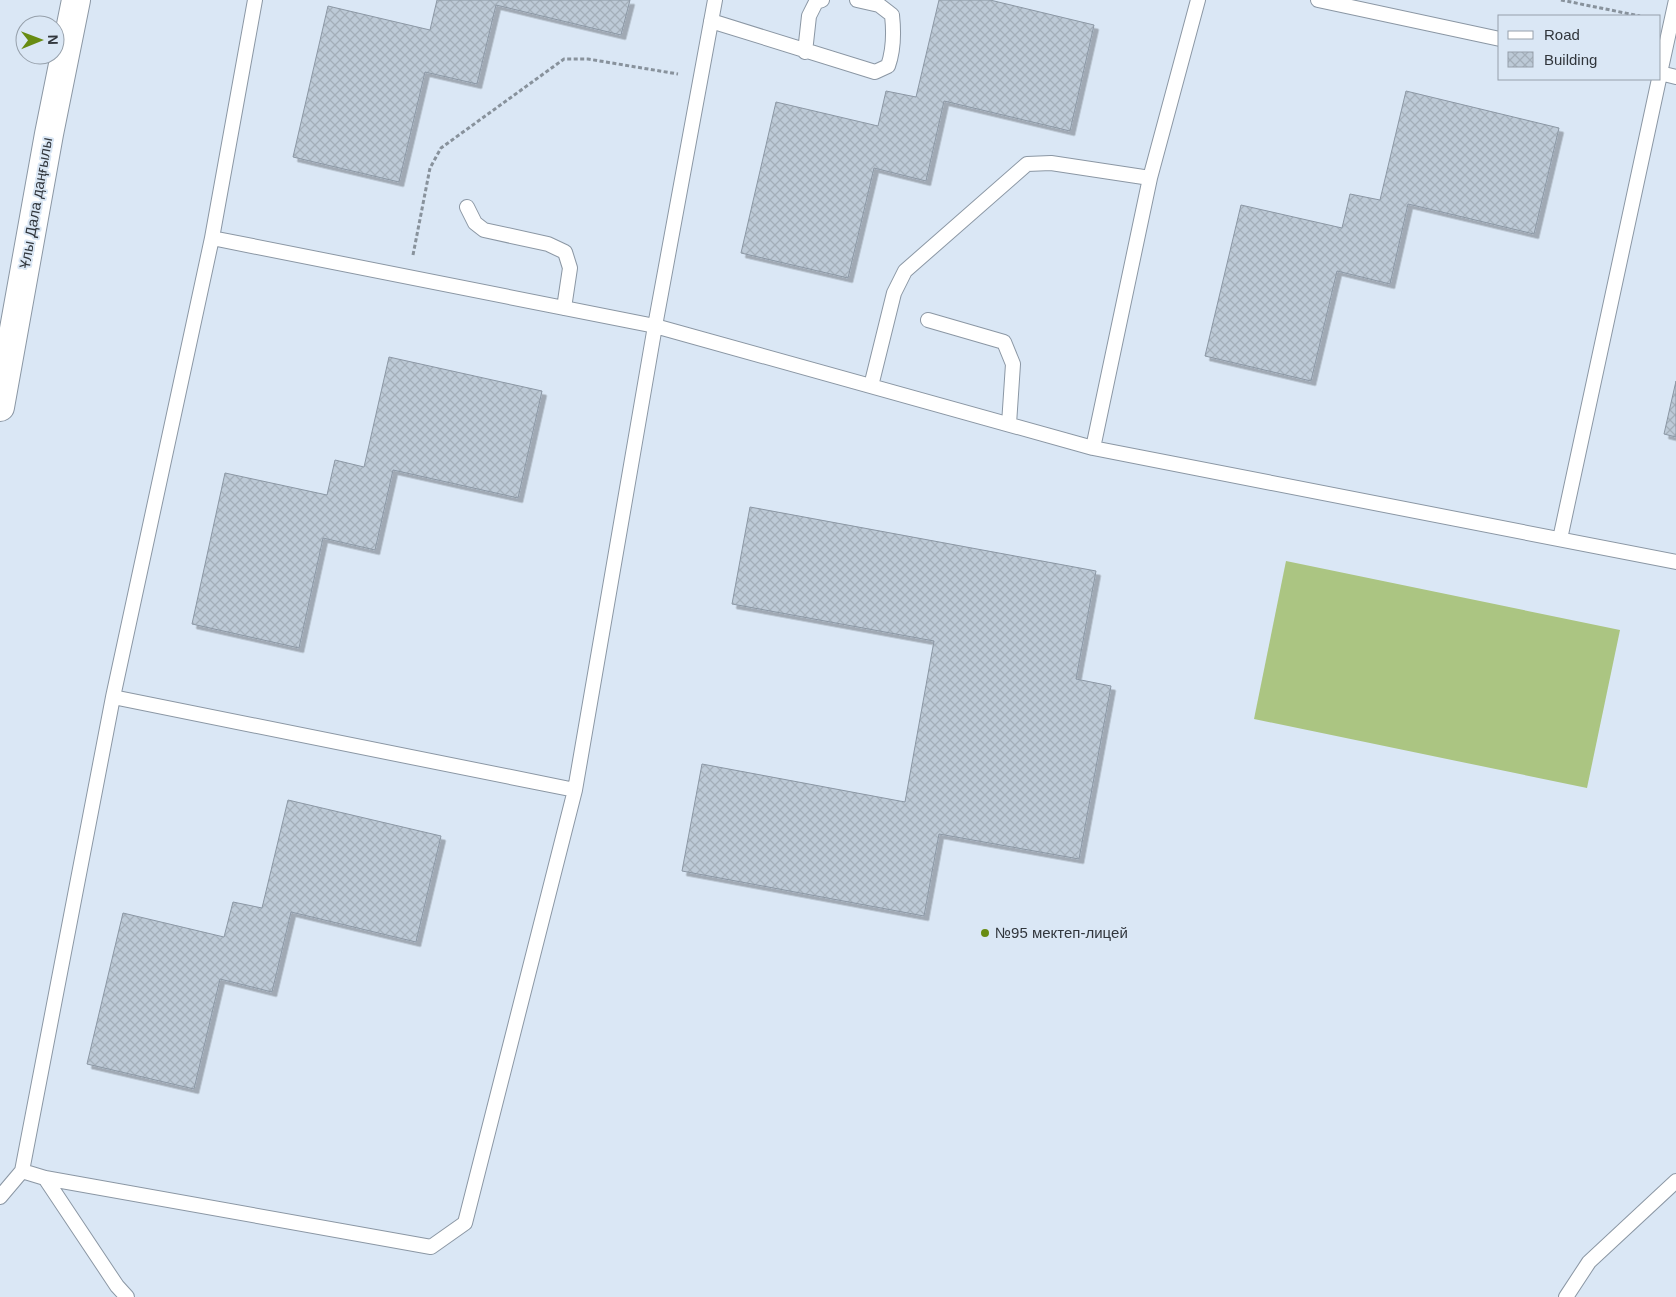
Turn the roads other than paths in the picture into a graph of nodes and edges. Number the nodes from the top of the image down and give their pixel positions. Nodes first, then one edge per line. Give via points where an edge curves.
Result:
1 (76, 0) edge
2 (88, 0) edge
3 (255, 0) edge
4 (715, 0) edge
5 (822, 0) edge
6 (857, 0) edge
7 (1198, 0) edge
8 (1318, 0) edge
9 (1676, 0) edge
10 (711, 21) junction
11 (1498, 39) edge
12 (805, 52) junction
13 (1661, 68) edge
14 (1661, 73) edge
15 (1676, 76) edge
16 (1658, 80) edge
17 (49, 134) junction
18 (1150, 178) junction
19 (467, 207) dead end
20 (212, 238) junction
21 (564, 308) junction
22 (928, 320) dead end
23 (655, 326) junction
24 (871, 386) junction
25 (0, 407) edge
26 (1009, 424) junction
27 (1094, 448) junction
28 (1560, 539) junction
29 (1676, 562) edge
30 (113, 698) junction
31 (574, 790) junction
32 (22, 1171) junction
33 (46, 1178) junction
34 (1676, 1182) edge
35 (0, 1197) edge
36 (127, 1297) edge
37 (1566, 1297) edge

1 - 17 main road, Ұлы Дала даңғылы
2 - 17 main road
3 - 20 lane
4 - 10 lane
5 - 12 lane via 816,2 809,16
6 - 12 lane via 879,5 892,15 894,32 888,66 875,72
7 - 18 lane
8 - 11 lane
9 - 13 lane
10 - 12 lane
10 - 23 lane
14 - 15 lane
16 - 28 lane
17 - 25 main road, Ұлы Дала даңғылы
18 - 24 lane via 1051,163 1027,164 905,271 894,293
18 - 27 lane
19 - 21 lane via 484,230 548,244 565,252 570,268
20 - 21 lane
20 - 30 lane
21 - 23 lane
22 - 26 lane via 1004,342 1013,364
23 - 24 lane
23 - 31 lane
24 - 26 lane
26 - 27 lane
27 - 28 lane
28 - 29 lane
30 - 31 lane
30 - 32 lane
31 - 33 lane via 465,1223 431,1246
32 - 33 lane
32 - 35 lane
33 - 36 lane
34 - 37 lane via 1589,1262

